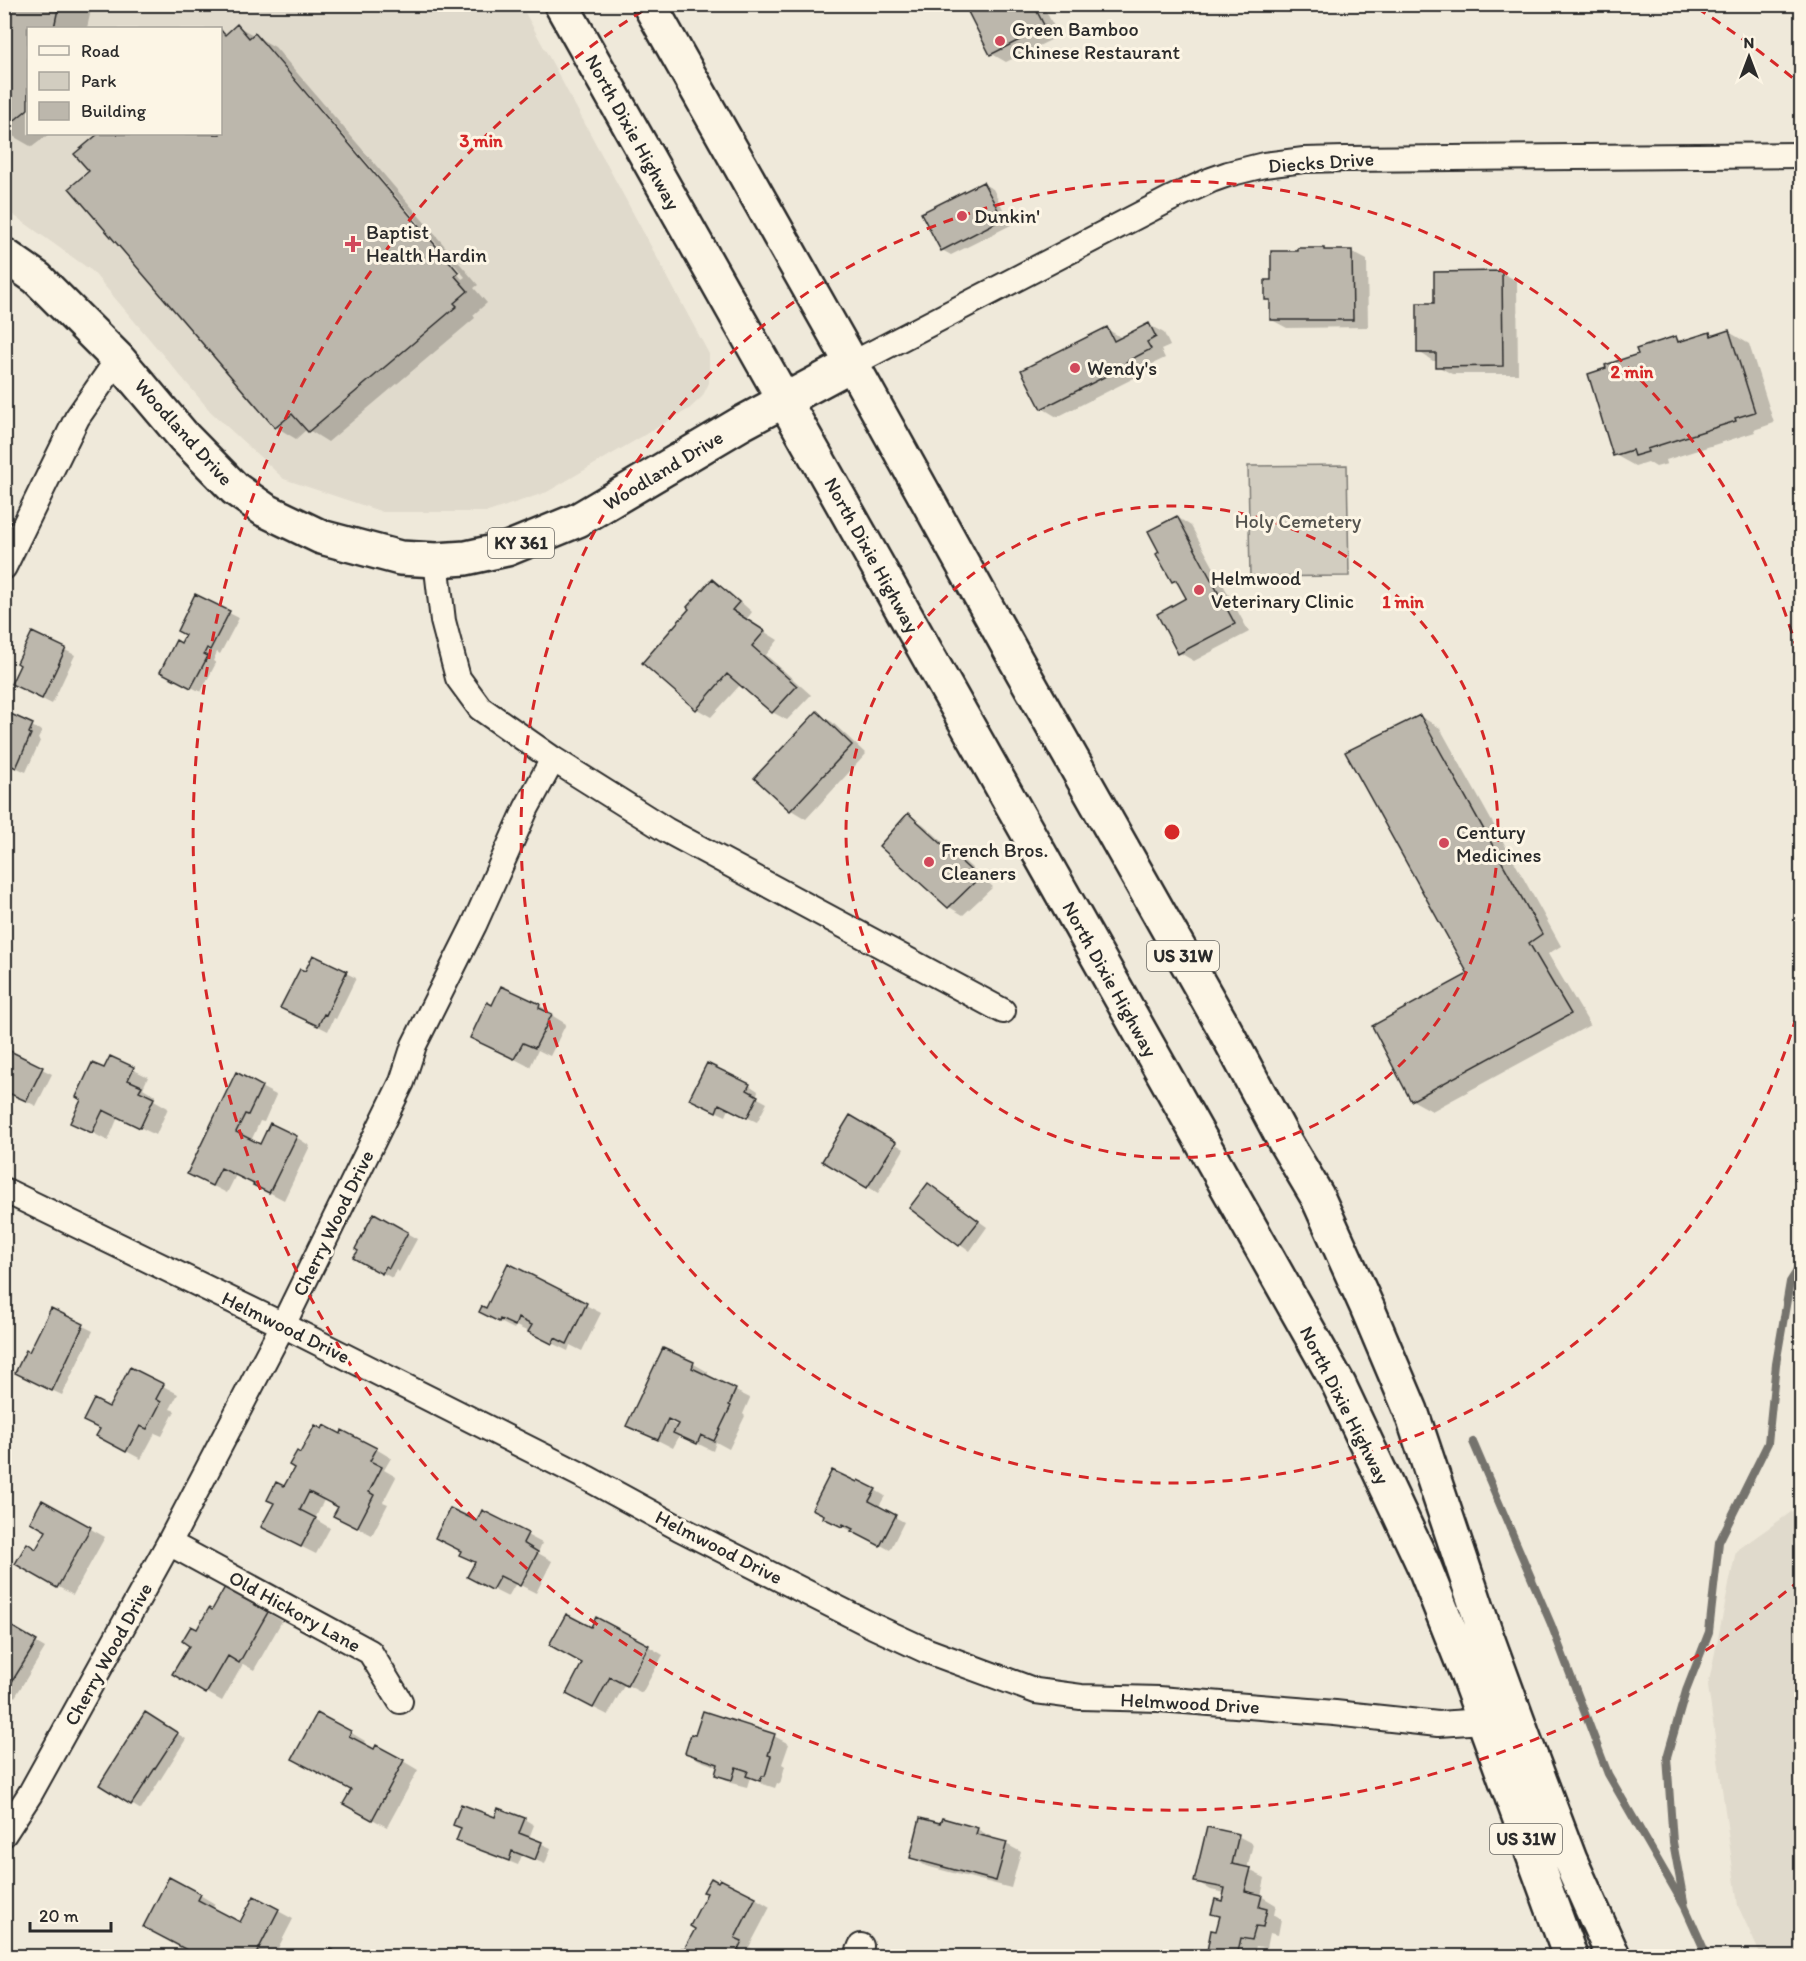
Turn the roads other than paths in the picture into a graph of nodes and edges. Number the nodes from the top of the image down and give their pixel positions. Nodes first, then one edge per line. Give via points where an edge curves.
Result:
1 (561, 4) edge
2 (649, 4) edge
3 (1802, 155) edge
4 (4, 255) edge
5 (118, 359) junction
6 (852, 364) junction
7 (784, 400) junction
8 (436, 560) junction
9 (4, 567) edge
10 (553, 759) junction
11 (1003, 1011) dead end
12 (4, 1190) edge
13 (283, 1325) junction
14 (169, 1543) junction
15 (400, 1701) dead end
16 (1484, 1721) junction
17 (4, 1834) edge
18 (1570, 1956) edge
19 (1613, 1956) edge

1 - 7 main road, North Dixie Highway / US 31W
2 - 6 main road, US 31W
3 - 6 street, Diecks Drive via 1304,160 1264,165 1228,174 1170,199
4 - 5 main road, Woodland Drive / KY 361 via 37,278
5 - 8 main road, Woodland Drive / KY 361 via 212,467 265,510 321,537 400,558
5 - 9 street via 76,418
6 - 7 main road, Woodland Drive / KY 361
6 - 19 main road, US 31W via 1317,1196 1411,1411 1522,1736 1570,1860
7 - 8 main road, Woodland Drive / KY 361 via 578,520 507,549
7 - 16 main road, North Dixie Highway / US 31W via 1339,1385 1424,1566
8 - 10 street via 442,621 458,678 480,708
10 - 11 street via 666,830
10 - 13 street, Cherry Wood Drive
12 - 13 street, Helmwood Drive
13 - 14 street, Cherry Wood Drive
13 - 16 street, Helmwood Drive via 873,1626 925,1650 1036,1691 1438,1724
14 - 15 street, Old Hickory Lane via 370,1652
14 - 17 street, Cherry Wood Drive
16 - 18 main road, North Dixie Highway / US 31W

